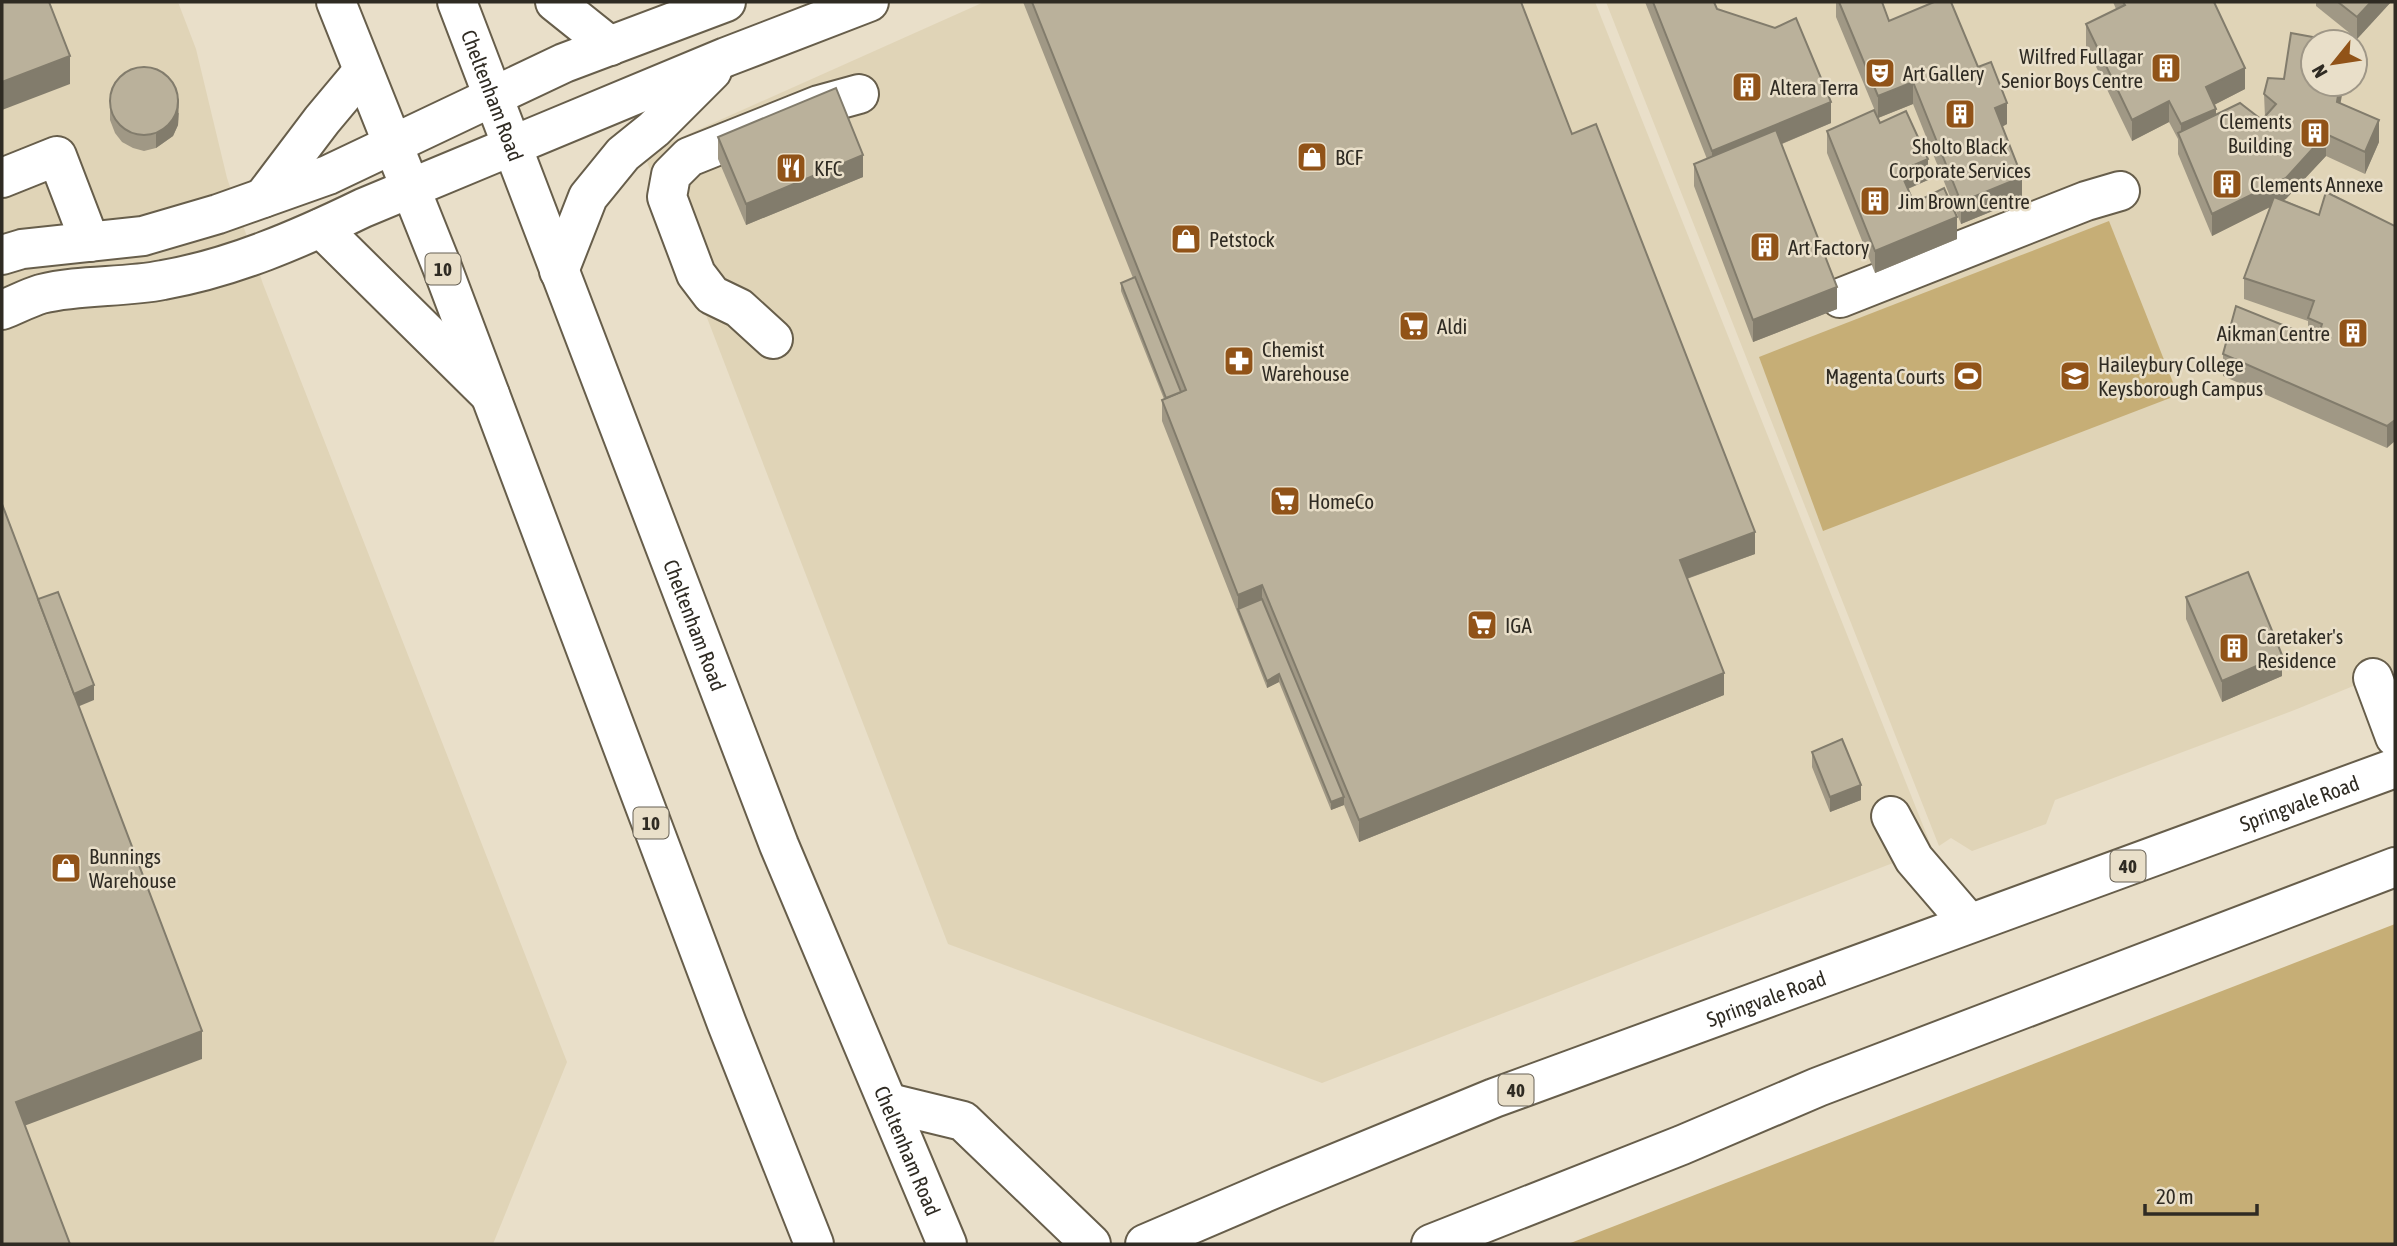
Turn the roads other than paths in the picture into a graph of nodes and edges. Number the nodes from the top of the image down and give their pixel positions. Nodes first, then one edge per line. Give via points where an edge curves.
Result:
1 (336, 2) edge
2 (457, 2) edge
3 (555, 2) edge
4 (869, 2) edge
5 (707, 5) edge
6 (610, 46) junction
7 (726, 57) junction
8 (363, 71) junction
9 (859, 94) dead end
10 (493, 96) junction
11 (392, 145) junction
12 (511, 145) junction
13 (2, 178) edge
14 (410, 188) junction
15 (2120, 191) dead end
16 (263, 198) junction
17 (321, 228) junction
18 (90, 242) junction
19 (2, 255) edge
20 (559, 271) junction
21 (1840, 298) edge
22 (2, 310) edge
23 (773, 339) dead end
24 (489, 396) junction
25 (2373, 678) dead end
26 (2395, 737) edge
27 (2395, 768) edge
28 (1891, 816) dead end
29 (2395, 867) edge
30 (1969, 923) junction
31 (889, 1103) junction
32 (814, 1244) edge
33 (947, 1244) edge
34 (1091, 1244) edge
35 (1145, 1244) edge
36 (1432, 1244) edge

1 - 8 main road, 10
2 - 10 main road, Cheltenham Road
3 - 6 main road
4 - 7 main road
5 - 6 main road
6 - 10 main road
7 - 12 main road
7 - 20 main road via 623,154 589,197
8 - 11 main road, 10
8 - 16 main road
9 - 23 main road via 689,157 671,175 667,197 695,274 712,295 739,308
10 - 11 main road
10 - 12 main road, Cheltenham Road
11 - 14 main road, 10
11 - 16 main road
12 - 14 main road
12 - 20 main road, Cheltenham Road
13 - 18 main road via 57,156
14 - 17 main road
14 - 24 main road, 10
15 - 21 main road
16 - 18 main road via 143,236
17 - 22 main road via 213,270 161,281 41,294
17 - 24 main road
18 - 19 main road
20 - 31 main road, Cheltenham Road via 779,845
24 - 32 main road, 10
25 - 26 main road
27 - 30 main road, Springvale Road / 40
28 - 30 main road via 1914,859
29 - 36 main road via 1818,1087
30 - 35 main road, Springvale Road / 40 via 1494,1098
31 - 33 main road, Cheltenham Road
31 - 34 main road via 963,1121

